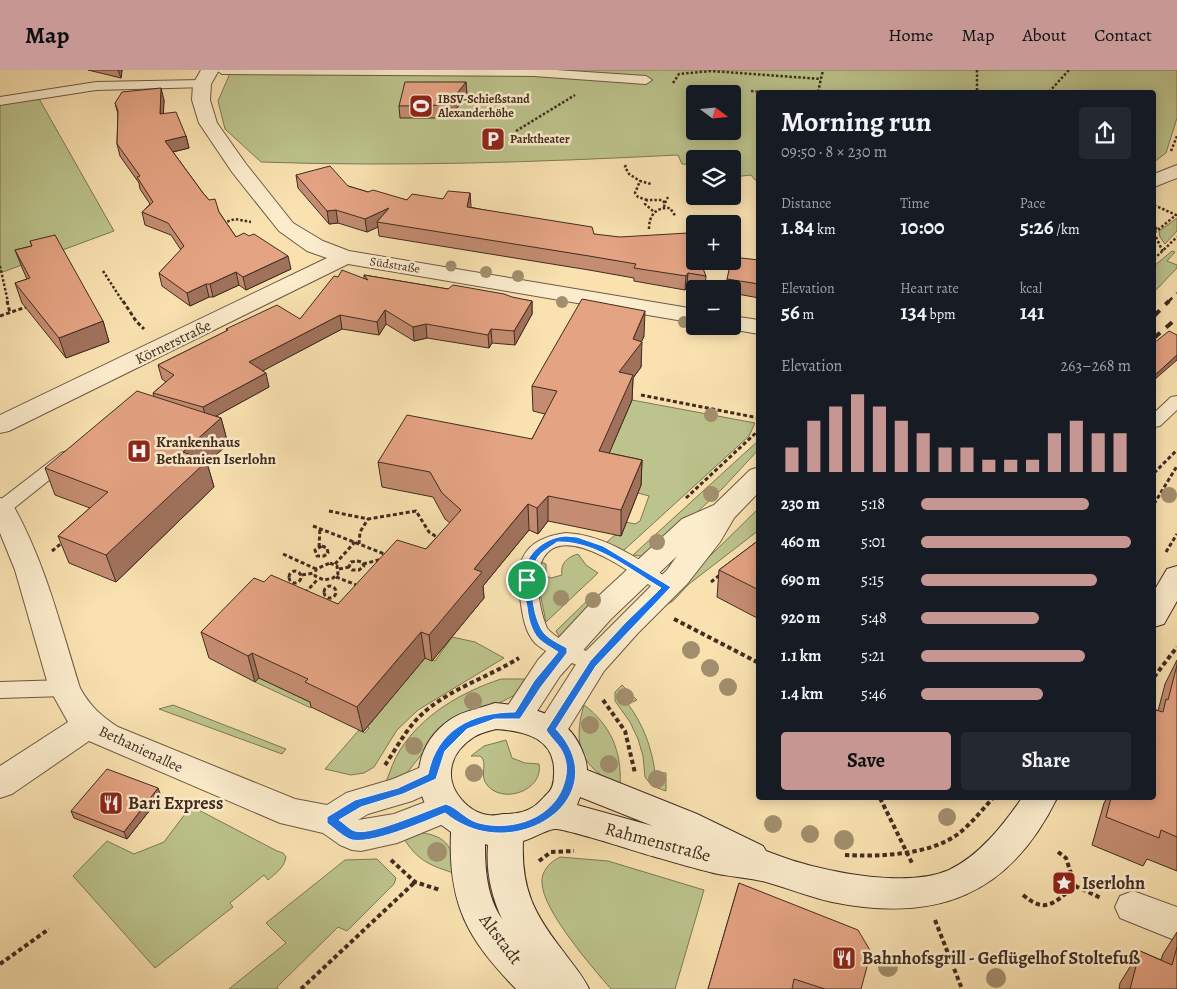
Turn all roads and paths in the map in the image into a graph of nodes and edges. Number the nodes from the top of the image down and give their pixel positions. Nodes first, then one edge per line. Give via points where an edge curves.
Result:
1 (222, 70) edge
2 (822, 70) edge
3 (977, 70) edge
4 (1069, 70) edge
5 (553, 72) edge
6 (599, 76) junction
7 (206, 77) edge
8 (821, 79) junction
9 (646, 80) dead end
10 (673, 83) dead end
11 (818, 90) edge
12 (977, 90) edge
13 (1052, 90) edge
14 (751, 91) dead end
15 (756, 92) edge
16 (0, 101) edge
17 (516, 131) dead end
18 (626, 166) dead end
19 (1177, 171) edge
20 (1156, 180) edge
21 (640, 181) junction
22 (651, 184) dead end
23 (668, 197) dead end
24 (647, 200) junction
25 (665, 205) junction
26 (1156, 206) edge
27 (653, 211) junction
28 (676, 217) dead end
29 (649, 229) dead end
30 (1156, 231) edge
31 (1177, 237) edge
32 (1156, 238) edge
33 (1156, 245) edge
34 (1159, 246) junction
35 (1163, 252) junction
36 (345, 257) junction
37 (1156, 257) edge
38 (0, 266) edge
39 (103, 270) dead end
40 (26, 307) edge
41 (10, 313) junction
42 (686, 314) edge
43 (0, 316) edge
44 (741, 324) edge
45 (756, 327) edge
46 (163, 347) junction
47 (641, 395) dead end
48 (1177, 401) edge
49 (756, 417) edge
50 (1156, 420) edge
51 (0, 425) edge
52 (78, 449) edge
53 (1177, 450) edge
54 (1177, 466) edge
55 (1156, 471) edge
56 (756, 479) edge
57 (1156, 501) edge
58 (0, 508) edge
59 (329, 511) dead end
60 (368, 519) junction
61 (313, 526) dead end
62 (320, 528) junction
63 (439, 538) junction
64 (8, 541) edge
65 (64, 541) edge
66 (447, 542) edge
67 (357, 543) junction
68 (432, 545) edge
69 (319, 547) junction
70 (283, 554) dead end
71 (321, 556) junction
72 (324, 564) junction
73 (335, 564) junction
74 (363, 564) junction
75 (350, 567) junction
76 (339, 568) junction
77 (29, 570) junction
78 (315, 571) junction
79 (722, 573) edge
80 (302, 575) junction
81 (1177, 576) edge
82 (336, 577) junction
83 (318, 579) junction
84 (289, 580) junction
85 (328, 580) junction
86 (281, 582) edge
87 (708, 584) dead end
88 (328, 588) junction
89 (363, 588) edge
90 (663, 590) junction
91 (301, 598) edge
92 (331, 598) junction
93 (332, 605) edge
94 (1156, 613) edge
95 (1176, 649) edge
96 (564, 651) junction
97 (756, 661) edge
98 (593, 663) junction
99 (1156, 674) edge
100 (65, 688) junction
101 (0, 690) edge
102 (602, 697) dead end
103 (517, 716) junction
104 (89, 724) junction
105 (551, 730) junction
106 (635, 774) dead end
107 (433, 776) junction
108 (571, 778) junction
109 (0, 784) edge
110 (881, 800) edge
111 (991, 800) edge
112 (1039, 800) edge
113 (550, 812) junction
114 (457, 816) junction
115 (331, 820) junction
116 (506, 830) junction
117 (582, 852) dead end
118 (907, 852) junction
119 (1058, 852) dead end
120 (838, 854) dead end
121 (388, 858) dead end
122 (534, 867) dead end
123 (767, 867) junction
124 (415, 882) junction
125 (1075, 886) junction
126 (925, 891) junction
127 (448, 894) dead end
128 (1023, 895) dead end
129 (1100, 897) dead end
130 (1133, 907) dead end
131 (1177, 924) edge
132 (49, 929) dead end
133 (0, 964) edge
134 (301, 989) edge
135 (542, 989) edge
136 (570, 989) edge
137 (962, 989) edge

1 - 5 lane
2 - 8 path
3 - 12 path
4 - 13 path
5 - 6 lane
6 - 9 lane
6 - 17 path via 564,103
7 - 16 lane via 96,86
7 - 36 street, Südstraße via 201,100 208,123 281,223 315,246
8 - 10 path via 711,71 679,74
8 - 11 path
14 - 15 path
18 - 21 path via 629,174
19 - 20 street
21 - 22 path
21 - 24 path via 635,193
23 - 25 path
24 - 25 path via 662,200
24 - 27 path via 645,204
25 - 27 path
25 - 28 path
26 - 30 path via 1176,215
27 - 29 path via 648,220
31 - 35 path
32 - 34 path
33 - 34 path
34 - 35 path
35 - 37 path
36 - 42 street, Südstraße
36 - 46 street, Körnerstraße
38 - 41 path
39 - 46 path via 136,321
40 - 41 path
41 - 43 path
44 - 45 street
46 - 51 street, Körnerstraße
47 - 49 path
48 - 50 lane
52 - 58 lane
53 - 55 path
54 - 57 path
56 - 90 street via 724,512 692,526
58 - 64 street, Bethanienallee
59 - 60 path
60 - 63 path via 416,511 429,532
60 - 67 path
61 - 62 path
62 - 67 path
62 - 69 path
63 - 66 path
63 - 68 path
64 - 77 street, Bethanienallee
65 - 77 path
67 - 73 path
67 - 74 path via 390,557
69 - 71 path via 314,552
69 - 71 path via 328,550
70 - 78 path
71 - 72 path
72 - 73 path
72 - 78 path
73 - 76 path
74 - 75 path via 354,561
74 - 75 path via 359,570
75 - 76 path
76 - 82 path
77 - 100 street, Bethanienallee
78 - 80 path
78 - 83 path
79 - 87 path
80 - 84 path via 298,582
80 - 84 path via 293,573
81 - 94 street
82 - 85 path
82 - 89 path
83 - 85 path
83 - 91 path
84 - 86 path
85 - 88 path
88 - 92 path via 324,595
88 - 92 path via 337,590
90 - 96 street via 601,611
90 - 96 lane via 600,548 577,540 555,540 536,554 528,567 527,580 533,618 542,636
90 - 97 path via 672,618
90 - 98 street
92 - 93 path
95 - 99 path
96 - 98 lane
96 - 103 street via 537,684
98 - 105 street
100 - 101 lane
100 - 104 street, Bethanienallee via 77,711
102 - 106 path via 625,731
103 - 105 street via 541,723
103 - 107 street via 489,717 463,726 441,748
104 - 109 street
104 - 115 street, Bethanienallee via 107,736 292,813
105 - 108 street via 568,752
107 - 114 street via 436,793
107 - 115 street via 400,792 358,803
108 - 113 street via 562,800
108 - 123 street, Rahmenstraße via 684,823
110 - 118 path
111 - 118 path via 956,835
112 - 126 street, Rahmenstraße via 1001,852 963,880
113 - 116 street via 530,824
113 - 123 street, Rahmenstraße via 705,856
114 - 115 street, Bethanienallee via 361,836 352,836
114 - 116 street via 487,829
114 - 135 street, Altstadt via 479,912 502,945
116 - 136 street, Altstadt via 505,870 517,912
117 - 122 path via 550,852
118 - 120 path via 865,857
118 - 126 path
119 - 125 path via 1066,858
121 - 124 path
123 - 126 street, Rahmenstraße via 855,890 889,893
124 - 127 path
124 - 134 path
125 - 128 path via 1050,905 1035,905
125 - 129 path
126 - 137 path
130 - 131 street
132 - 133 path

